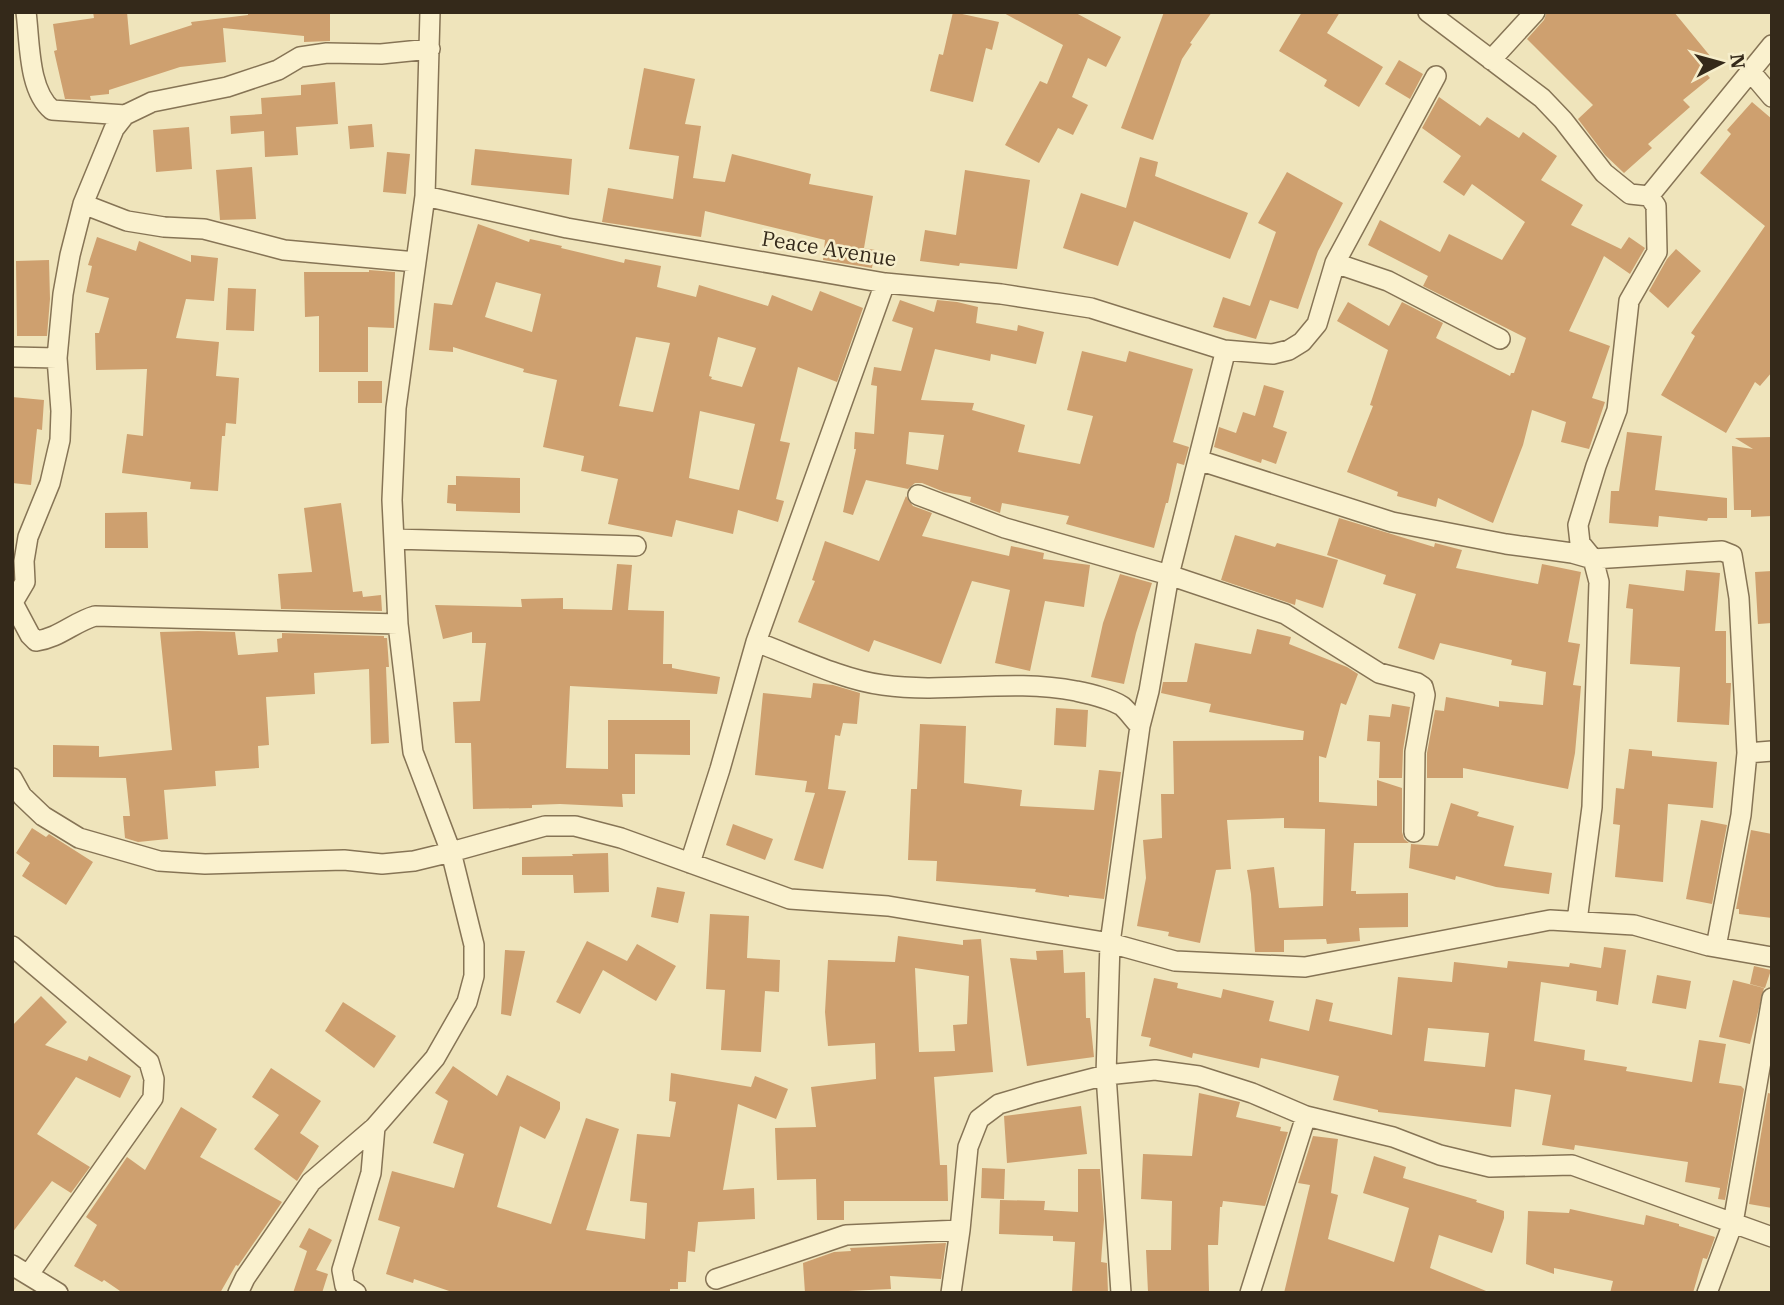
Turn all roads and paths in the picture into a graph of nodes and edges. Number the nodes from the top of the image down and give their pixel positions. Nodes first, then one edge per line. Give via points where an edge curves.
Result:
1 (26, 12) edge
2 (430, 12) edge
3 (1535, 12) edge
4 (1434, 14) edge
5 (1772, 46) edge
6 (430, 49) junction
7 (1491, 60) junction
8 (1751, 71) junction
9 (1436, 76) dead end
10 (1772, 97) edge
11 (125, 115) junction
12 (425, 196) junction
13 (1649, 196) junction
14 (83, 204) junction
15 (416, 262) junction
16 (1335, 263) junction
17 (885, 283) junction
18 (1500, 339) dead end
19 (1224, 350) junction
20 (12, 357) edge
21 (57, 358) junction
22 (1198, 460) junction
23 (918, 495) dead end
24 (394, 539) junction
25 (636, 546) dead end
26 (1593, 559) junction
27 (1169, 575) junction
28 (13, 603) edge
29 (398, 624) junction
30 (755, 642) junction
31 (1140, 726) junction
32 (1772, 751) edge
33 (1747, 753) junction
34 (12, 778) edge
35 (1414, 832) dead end
36 (451, 852) junction
37 (690, 863) junction
38 (1577, 921) junction
39 (1110, 943) junction
40 (12, 946) edge
41 (1716, 947) junction
42 (1772, 957) edge
43 (1772, 998) edge
44 (1106, 1075) junction
45 (1306, 1116) junction
46 (375, 1127) junction
47 (1733, 1223) junction
48 (960, 1230) junction
49 (1772, 1237) edge
50 (21, 1270) edge
51 (716, 1279) dead end
52 (58, 1293) edge
53 (238, 1293) edge
54 (356, 1293) edge
55 (951, 1293) edge
56 (1121, 1293) edge
57 (1250, 1293) edge
58 (1707, 1293) edge

1 - 11 street via 35,84 43,103 52,110
2 - 6 street
3 - 7 street
4 - 7 street
5 - 8 street
6 - 11 street via 300,57 278,70 227,87 152,102
6 - 12 street
7 - 13 street via 1542,98 1604,173 1630,194
8 - 10 street
8 - 13 street
9 - 16 street, Peace Avenue
11 - 14 street via 114,129
12 - 15 street
12 - 17 street, Peace Avenue via 567,228
13 - 26 street via 1656,206 1657,252 1629,301 1617,410 1578,525 1580,542
14 - 15 street via 127,221 204,229 284,250
14 - 21 street via 63,294
15 - 24 street via 396,408
16 - 18 street via 1388,281
16 - 19 street, Peace Avenue via 1317,324 1301,342 1273,354
17 - 19 street, Peace Avenue via 1091,308
17 - 30 street
19 - 22 street
20 - 21 street
21 - 28 street via 60,440 50,483 28,537 25,582
22 - 26 street via 1392,522
22 - 27 street
23 - 27 street via 1005,528
24 - 25 street
24 - 29 street
26 - 33 street via 1722,551 1732,555 1739,598
26 - 38 street via 1599,582 1592,795
27 - 31 street
27 - 35 street via 1285,614 1379,673 1423,687 1424,711 1415,752
28 - 29 street via 36,641 96,616
29 - 36 street via 413,752
30 - 31 street via 879,685 919,689 1045,685 1091,694 1122,707
30 - 37 street
31 - 39 street
32 - 33 street
33 - 41 street via 1741,815
34 - 36 street via 22,796 43,816 79,838 159,861 382,864
36 - 37 street via 545,826 575,827
36 - 46 street via 474,945 474,976 467,1002 435,1058
37 - 39 street via 790,899 888,906
38 - 39 street via 1550,920 1305,967 1175,961
38 - 41 street via 1634,925
39 - 44 street
40 - 50 street via 149,1062 154,1079 153,1098
41 - 42 street
43 - 47 street
44 - 45 street via 1155,1070 1199,1076
44 - 48 street via 999,1104 979,1119 968,1147
44 - 56 street
45 - 47 street via 1490,1167 1572,1165
45 - 57 street
46 - 53 street via 310,1182
46 - 54 street via 371,1173 342,1270 345,1286
47 - 49 street
47 - 58 street
48 - 51 street via 846,1236
48 - 55 street
50 - 52 street

